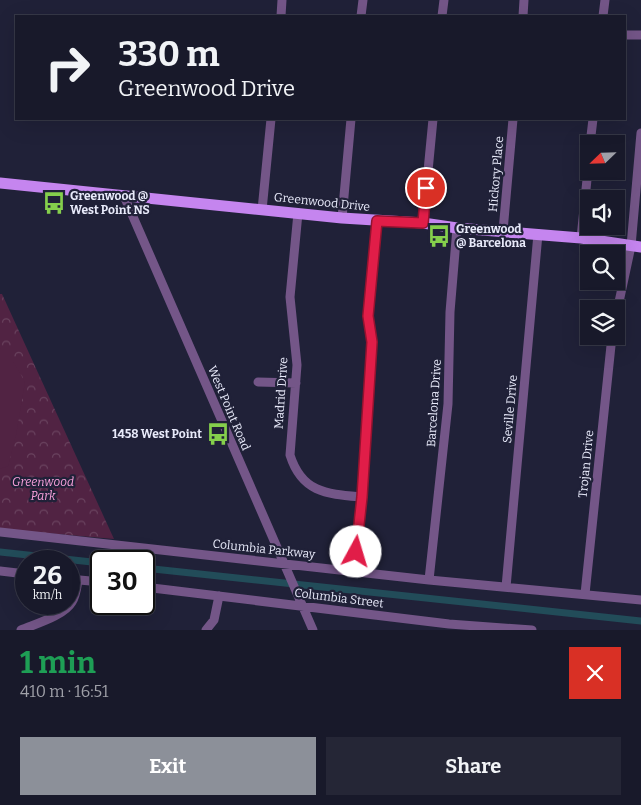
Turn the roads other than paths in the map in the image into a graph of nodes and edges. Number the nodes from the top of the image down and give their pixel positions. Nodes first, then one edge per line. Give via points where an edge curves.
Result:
1 (282, 0) edge
2 (362, 0) edge
3 (444, 0) edge
4 (524, 0) edge
5 (605, 0) edge
6 (281, 15) edge
7 (361, 15) edge
8 (442, 15) edge
9 (523, 15) edge
10 (603, 15) edge
11 (626, 35) edge
12 (641, 35) edge
13 (271, 120) edge
14 (351, 120) edge
15 (433, 120) edge
16 (513, 120) edge
17 (593, 120) edge
18 (641, 133) edge
19 (591, 135) edge
20 (587, 180) edge
21 (0, 183) edge
22 (124, 196) junction
23 (262, 210) junction
24 (298, 213) junction
25 (342, 218) junction
26 (377, 221) junction
27 (423, 223) junction
28 (458, 228) junction
29 (503, 231) junction
30 (538, 234) junction
31 (581, 238) junction
32 (636, 246) edge
33 (621, 300) edge
34 (611, 345) edge
35 (258, 382) dead end
36 (296, 383) junction
37 (362, 497) junction
38 (0, 532) edge
39 (285, 568) junction
40 (0, 571) edge
41 (354, 571) junction
42 (15, 573) edge
43 (429, 580) junction
44 (506, 587) junction
45 (155, 589) edge
46 (585, 594) junction
47 (219, 596) junction
48 (641, 600) edge
49 (300, 603) junction
50 (57, 615) edge
51 (450, 627) edge
52 (21, 630) edge
53 (206, 630) edge
54 (313, 630) edge
55 (532, 630) edge

1 - 6 street
2 - 7 street
3 - 8 street
4 - 9 street
5 - 10 street
11 - 12 street
13 - 23 street
14 - 25 street
15 - 27 street
16 - 29 street, Hickory Place
17 - 19 street
18 - 32 street
20 - 31 street
21 - 22 main road, Greenwood Drive
22 - 23 main road, Greenwood Drive
22 - 39 street, West Point Road
23 - 24 main road, Greenwood Drive
24 - 25 main road, Greenwood Drive
24 - 36 street, Madrid Drive via 290,297
25 - 26 main road, Greenwood Drive
26 - 27 main road, Greenwood Drive
26 - 37 street via 368,316 372,342
27 - 28 main road, Greenwood Drive
28 - 29 main road, Greenwood Drive
28 - 43 street, Barcelona Drive via 450,312 448,404
29 - 30 main road, Greenwood Drive
30 - 31 main road, Greenwood Drive
30 - 44 street, Seville Drive
31 - 32 main road, Greenwood Drive
32 - 33 street
34 - 46 street, Trojan Drive
35 - 36 street
36 - 37 street, Madrid Drive via 289,446 293,465 305,482 316,490
37 - 41 street
38 - 39 street, Columbia Parkway
39 - 41 street, Columbia Parkway
39 - 49 street, West Point Road
40 - 42 street
41 - 43 street, Columbia Parkway
43 - 44 street, Columbia Parkway
44 - 46 street, Columbia Parkway
45 - 47 street, Columbia Street
46 - 48 street, Columbia Parkway
47 - 49 street, Columbia Street
47 - 53 street via 214,620
49 - 51 street, Columbia Street
49 - 54 street, West Point Road
50 - 52 street
51 - 55 street, Columbia Street

